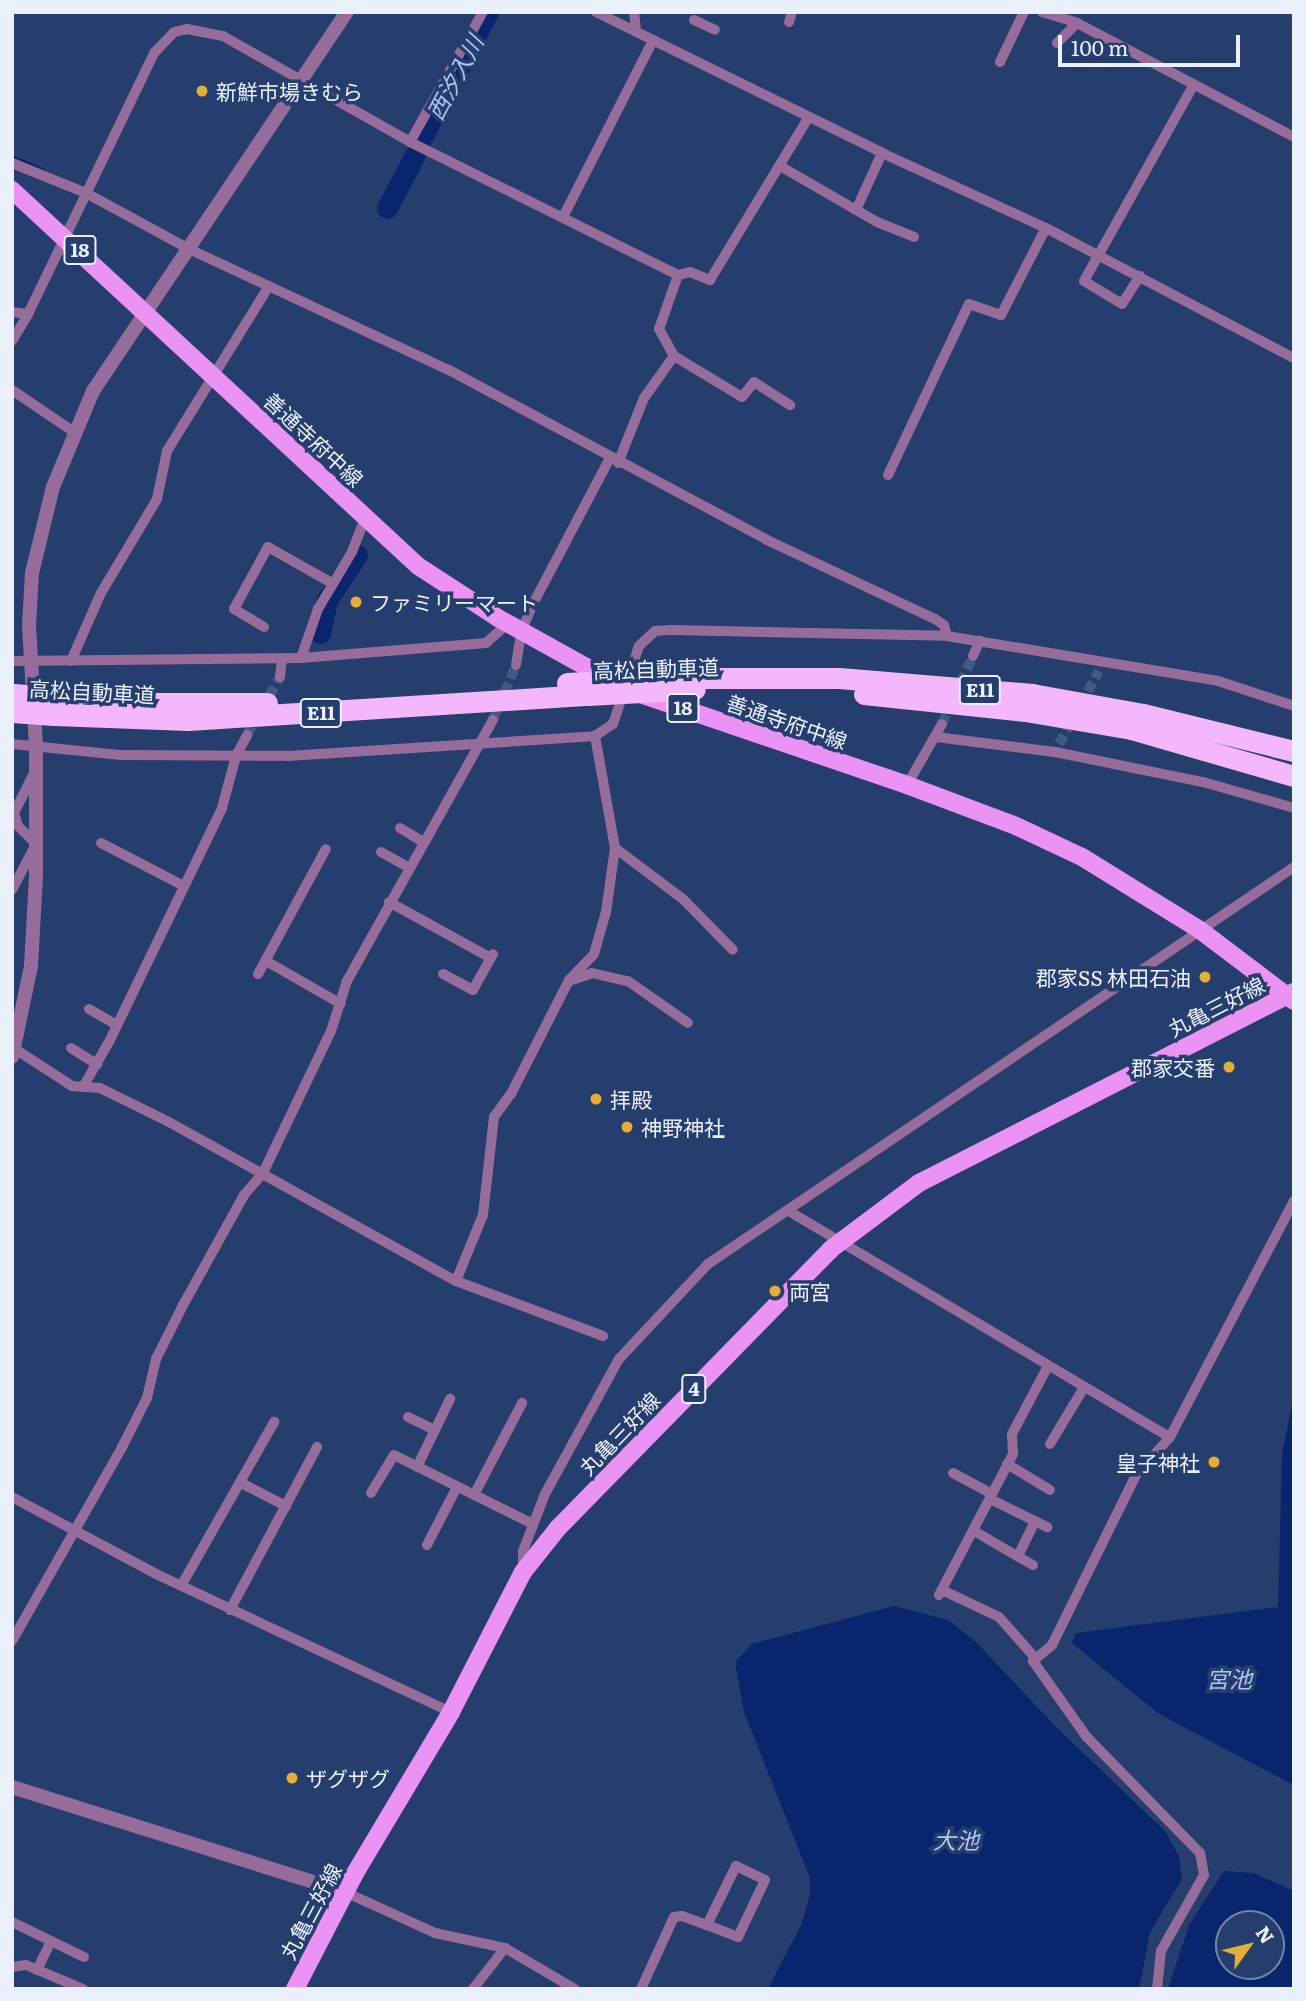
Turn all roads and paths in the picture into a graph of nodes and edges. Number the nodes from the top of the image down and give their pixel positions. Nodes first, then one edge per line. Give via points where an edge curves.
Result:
1 (347, 12) edge
2 (483, 12) edge
3 (596, 12) edge
4 (634, 12) edge
5 (710, 12) edge
6 (1024, 12) edge
7 (1042, 12) edge
8 (1077, 23) junction
9 (715, 30) dead end
10 (636, 32) junction
11 (653, 40) junction
12 (1057, 43) dead end
13 (1000, 62) dead end
14 (301, 83) junction
15 (1193, 86) junction
16 (808, 118) junction
17 (1294, 137) edge
18 (410, 142) junction
19 (882, 153) junction
20 (12, 163) edge
21 (780, 166) junction
22 (12, 190) edge
23 (86, 193) junction
24 (856, 210) junction
25 (564, 217) junction
26 (1046, 228) junction
27 (66, 237) junction
28 (914, 237) dead end
29 (189, 248) junction
30 (1099, 255) junction
31 (678, 275) junction
32 (1140, 275) junction
33 (269, 286) junction
34 (12, 312) edge
35 (146, 312) junction
36 (28, 314) junction
37 (12, 341) edge
38 (674, 356) junction
39 (1294, 358) edge
40 (212, 373) junction
41 (12, 390) edge
42 (790, 405) dead end
43 (74, 432) junction
44 (614, 461) junction
45 (888, 475) dead end
46 (365, 518) junction
47 (332, 583) junction
48 (264, 627) dead end
49 (514, 628) junction
50 (947, 636) junction
51 (980, 640) junction
52 (973, 656) tunnel mouth
53 (301, 658) junction
54 (282, 659) junction
55 (12, 661) edge
56 (71, 661) junction
57 (32, 663) junction
58 (516, 665) tunnel mouth
59 (280, 677) tunnel mouth
60 (625, 687) junction
61 (13, 700) edge
62 (53, 706) junction
63 (1294, 706) edge
64 (493, 720) tunnel mouth
65 (942, 724) tunnel mouth
66 (247, 735) tunnel mouth
67 (595, 736) junction
68 (936, 737) junction
69 (12, 744) edge
70 (484, 744) junction
71 (36, 746) junction
72 (1294, 751) edge
73 (236, 756) junction
74 (36, 769) junction
75 (1294, 776) edge
76 (907, 785) junction
77 (1294, 808) edge
78 (400, 828) dead end
79 (422, 841) junction
80 (101, 843) dead end
81 (36, 844) junction
82 (615, 848) junction
83 (326, 849) dead end
84 (381, 852) dead end
85 (408, 867) junction
86 (1294, 867) edge
87 (182, 885) junction
88 (12, 890) edge
89 (389, 902) junction
90 (1200, 930) junction
91 (733, 950) dead end
92 (266, 961) junction
93 (258, 974) dead end
94 (443, 974) dead end
95 (569, 980) junction
96 (1291, 996) edge
97 (341, 1004) junction
98 (89, 1009) dead end
99 (688, 1023) dead end
100 (117, 1025) junction
101 (71, 1048) dead end
102 (13, 1051) edge
103 (97, 1063) junction
104 (83, 1087) junction
105 (262, 1173) junction
106 (1294, 1201) edge
107 (787, 1210) junction
108 (840, 1241) junction
109 (456, 1281) junction
110 (603, 1336) dead end
111 (1047, 1368) junction
112 (1083, 1389) junction
113 (450, 1399) dead end
114 (522, 1403) dead end
115 (408, 1417) dead end
116 (274, 1422) dead end
117 (435, 1430) junction
118 (1170, 1437) junction
119 (1050, 1444) dead end
120 (317, 1447) dead end
121 (241, 1458) dead end
122 (253, 1464) junction
123 (1007, 1464) junction
124 (417, 1467) junction
125 (953, 1473) dead end
126 (241, 1483) junction
127 (457, 1487) junction
128 (1050, 1490) dead end
129 (371, 1493) dead end
130 (474, 1495) junction
131 (991, 1496) junction
132 (12, 1497) edge
133 (286, 1506) junction
134 (1035, 1521) junction
135 (533, 1524) junction
136 (1047, 1527) dead end
137 (974, 1531) junction
138 (76, 1532) junction
139 (427, 1545) dead end
140 (1018, 1556) junction
141 (1032, 1565) dead end
142 (523, 1572) junction
143 (181, 1586) junction
144 (230, 1610) junction
145 (12, 1642) edge
146 (1036, 1659) junction
147 (451, 1712) junction
148 (12, 1787) edge
149 (345, 1892) junction
150 (12, 1922) edge
151 (707, 1925) junction
152 (51, 1941) junction
153 (505, 1948) junction
154 (84, 1957) dead end
155 (12, 1967) edge
156 (37, 1970) junction
157 (83, 1989) edge
158 (295, 1989) edge
159 (473, 1989) edge
160 (575, 1989) edge
161 (641, 1989) edge
162 (1157, 1989) edge

1 - 14 street
2 - 18 street
3 - 10 street
4 - 10 street
5 - 9 street via 699,23
6 - 13 street
7 - 8 street
8 - 12 street
8 - 15 street
10 - 11 street
11 - 16 street
11 - 25 street
14 - 18 street
14 - 23 street via 223,36 197,29 174,32 154,53
14 - 29 street
15 - 17 street
15 - 30 street
16 - 19 street
16 - 21 street
18 - 25 street
19 - 24 street
19 - 26 street
20 - 23 street
21 - 24 street
21 - 31 street via 710,280 690,272
22 - 27 main road, 善通寺府中線 / 18
23 - 27 street
23 - 29 street
24 - 28 street
25 - 31 street
26 - 30 street
26 - 45 street via 1001,315 969,304
27 - 35 main road, 善通寺府中線 / 18
27 - 36 street
29 - 33 street
29 - 35 street
30 - 32 street
30 - 32 street via 1084,281 1122,304
31 - 38 street via 659,329
32 - 39 street
33 - 40 street
33 - 44 street via 449,370
34 - 36 street
35 - 40 main road, 善通寺府中線 / 18
35 - 43 street via 93,391
36 - 37 street
38 - 42 street via 741,397 754,382
38 - 44 street via 644,398
40 - 46 main road, 善通寺府中線 / 18
40 - 56 street via 167,451 157,499 101,593
41 - 43 street
43 - 57 street via 53,487 32,573
44 - 49 street
44 - 50 street via 935,619 944,625
46 - 47 street via 352,552
46 - 49 main road, 善通寺府中線 / 18 via 418,566
47 - 48 street via 268,547 234,609
47 - 53 street
49 - 53 street via 486,643
49 - 58 street
49 - 60 main road, 善通寺府中線 / 18
50 - 51 street
50 - 60 street via 655,631 639,646
51 - 52 street
51 - 63 street via 1101,666 1218,681
53 - 54 street
54 - 56 street
54 - 59 street
55 - 57 street
56 - 57 street
57 - 71 street
60 - 67 street via 613,724
60 - 76 main road, 善通寺府中線 / 18
61 - 62 highway, 高松自動車道 / E11, bridge
62 - 72 highway, 高松自動車道 / E11, bridge via 292,703 661,678 839,678 1032,694 1143,714
62 - 75 highway, 高松自動車道 / E11, bridge via 188,720 695,690 838,692 1025,711 1131,729
64 - 70 street
65 - 68 street
66 - 73 street
67 - 70 street
67 - 82 street
68 - 76 street
68 - 77 street via 1057,748
69 - 71 street
70 - 73 street
70 - 79 street
71 - 73 street via 121,755
71 - 74 street
73 - 87 street via 222,808
74 - 81 street
74 - 81 street via 14,813 18,826
76 - 90 main road, 善通寺府中線 / 18 via 1016,826 1082,857
78 - 79 street
79 - 85 street
80 - 87 street
81 - 88 street
81 - 102 street via 31,966
82 - 91 street via 683,900
82 - 95 street via 606,912 594,954
83 - 92 street
84 - 85 street
85 - 89 street
86 - 90 street
87 - 100 street
89 - 94 street via 492,955 473,990
89 - 97 street via 347,981
90 - 96 main road, 善通寺府中線 / 18
90 - 107 street
92 - 93 street
92 - 97 street
95 - 99 street via 592,973 620,978
95 - 109 street via 511,1094 494,1117 483,1215
96 - 108 main road, 丸亀三好線 / 4 via 919,1183
97 - 105 street
98 - 100 street
100 - 103 street
101 - 103 street
102 - 104 street via 72,1086
103 - 104 street
104 - 105 street via 100,1088
105 - 109 street
105 - 138 street via 244,1195 182,1307 156,1359 147,1398
106 - 118 street
107 - 108 street
107 - 135 street via 708,1265 637,1336 582,1423
108 - 111 street
108 - 142 main road, 丸亀三好線 / 4 via 558,1528
109 - 110 street
111 - 112 street
111 - 123 street via 1012,1434 1013,1454
112 - 118 street
112 - 119 street
113 - 117 street
114 - 130 street via 508,1441
115 - 117 street
116 - 122 street
117 - 124 street
118 - 146 street via 1136,1475 1052,1645
120 - 133 street
121 - 122 street
122 - 126 street
123 - 128 street
123 - 131 street
124 - 127 street
124 - 129 street via 394,1455
125 - 131 street
126 - 133 street
126 - 143 street
127 - 130 street
127 - 139 street
130 - 135 street
131 - 134 street
131 - 137 street
132 - 138 street
133 - 144 street
134 - 136 street
134 - 140 street
135 - 142 street via 523,1551
137 - 140 street
137 - 146 street via 940,1592 999,1617
138 - 143 street
138 - 145 street
140 - 141 street
142 - 147 main road, 丸亀三好線 / 4
143 - 144 street
144 - 147 street via 268,1623
146 - 162 street via 1086,1736 1200,1853 1203,1875 1161,1951
147 - 149 main road, 丸亀三好線 / 4
148 - 149 street
149 - 153 street via 435,1933
149 - 158 main road, 丸亀三好線 / 4
150 - 152 street
151 - 151 street via 738,1937 765,1880 736,1866
151 - 161 street via 674,1917
152 - 154 street
152 - 156 street
153 - 159 street
153 - 160 street
155 - 156 street
156 - 157 street

